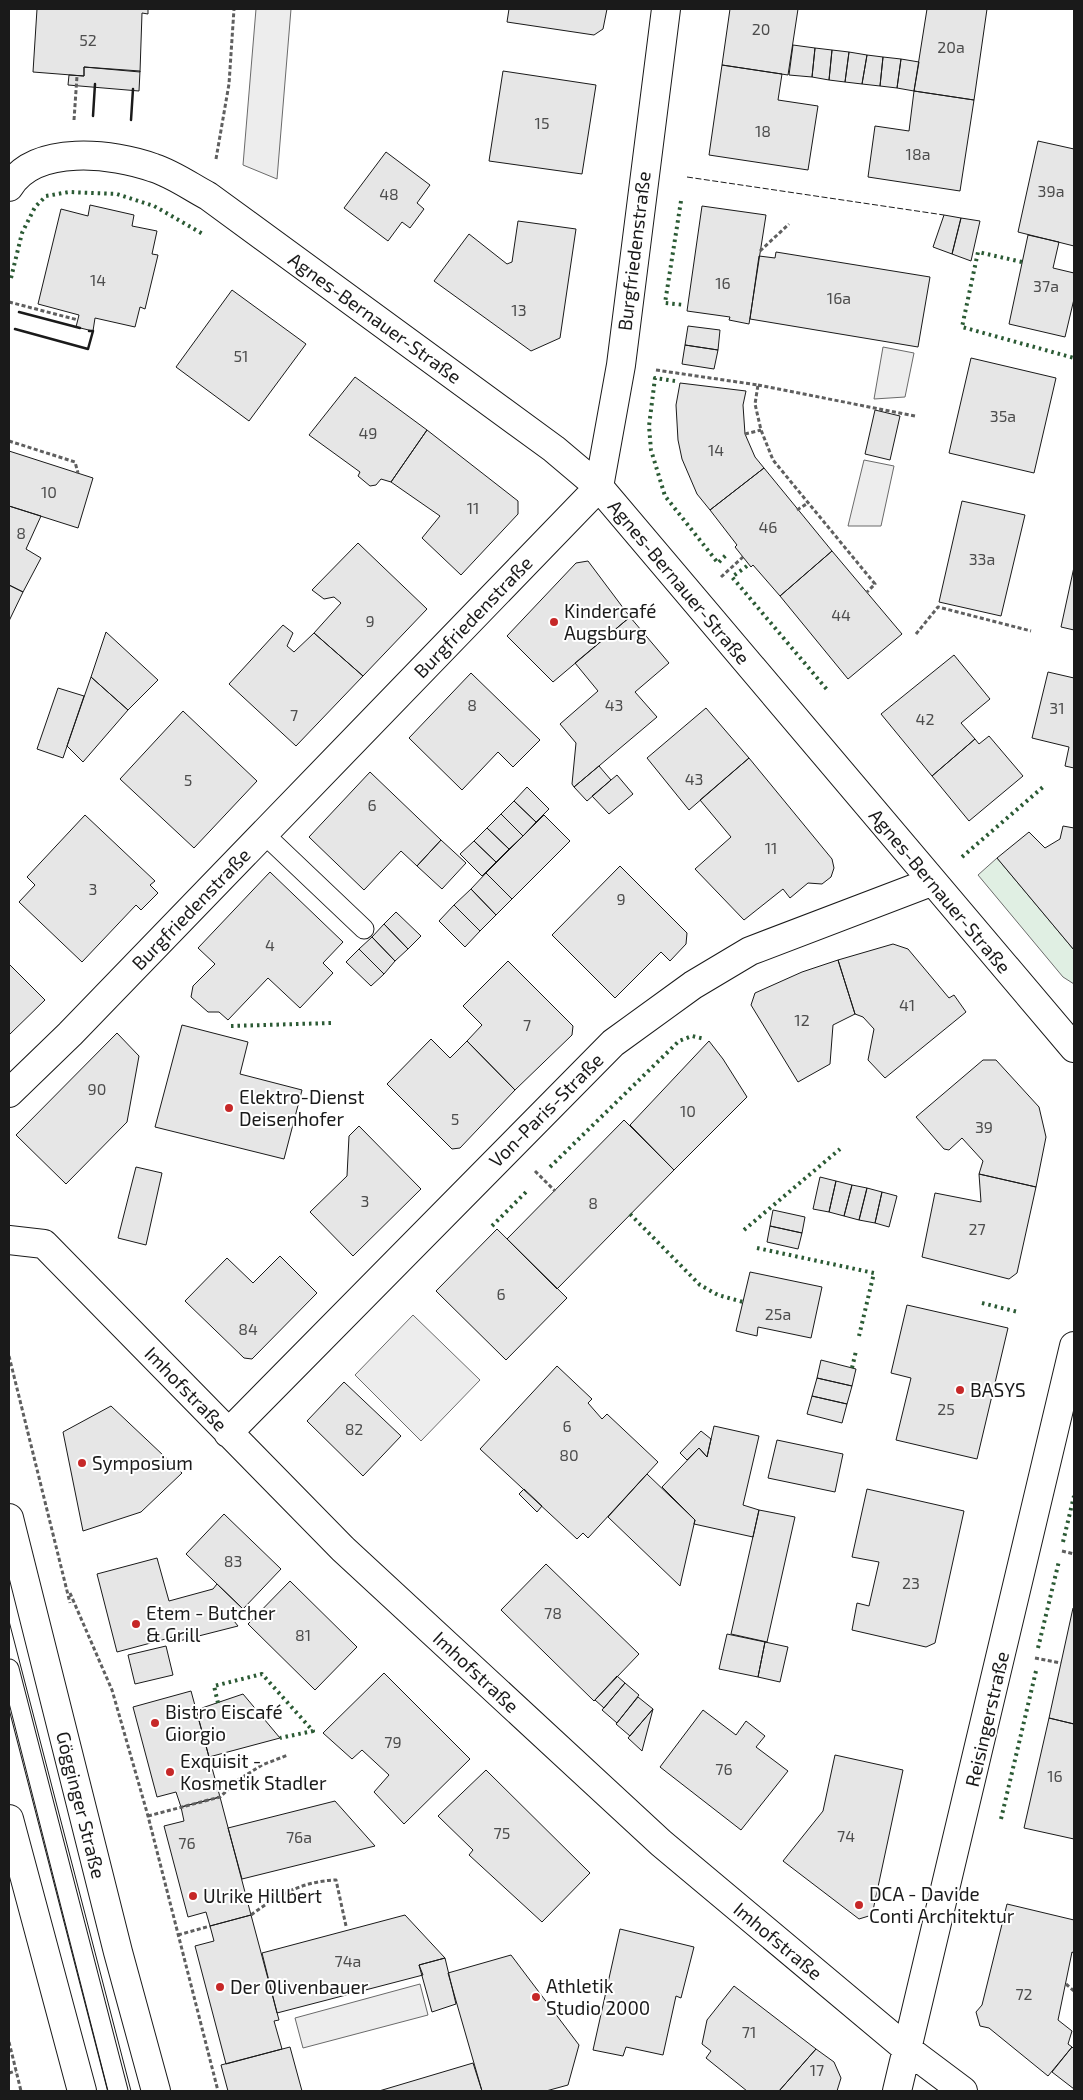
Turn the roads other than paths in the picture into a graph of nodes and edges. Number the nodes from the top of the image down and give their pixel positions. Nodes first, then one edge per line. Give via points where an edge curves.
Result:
1 (666, 9) edge
2 (9, 187) edge
3 (599, 487) junction
4 (264, 834) junction
5 (931, 882) junction
6 (364, 929) dead end
7 (1074, 1048) edge
8 (9, 1093) edge
9 (9, 1240) edge
10 (1074, 1346) edge
11 (228, 1433) junction
12 (9, 1518) edge
13 (9, 1669) edge
14 (9, 1819) edge
15 (13, 1851) edge
16 (907, 2049) junction
17 (82, 2091) edge
18 (118, 2091) edge
19 (156, 2091) edge
20 (897, 2091) edge
21 (963, 2091) edge

1 - 3 street, Burgfriedenstraße via 620,365
2 - 3 street, Agnes-Bernauer-Straße via 14,178 38,161 72,156 111,158 154,168 208,196 554,449
3 - 4 street, Burgfriedenstraße
3 - 5 street, Agnes-Bernauer-Straße
4 - 6 lane
4 - 8 street, Burgfriedenstraße
5 - 7 street, Agnes-Bernauer-Straße
5 - 11 street, Von-Paris-Straße via 750,952 693,985 612,1043
9 - 11 street, Imhofstraße via 44,1244
10 - 16 street, Reisingerstraße
11 - 16 street, Imhofstraße via 343,1549 661,1843
12 - 19 street, Gögginger Straße
13 - 18 lane
14 - 15 street
15 - 17 street
16 - 20 street, Reisingerstraße
16 - 21 street, Imhofstraße

